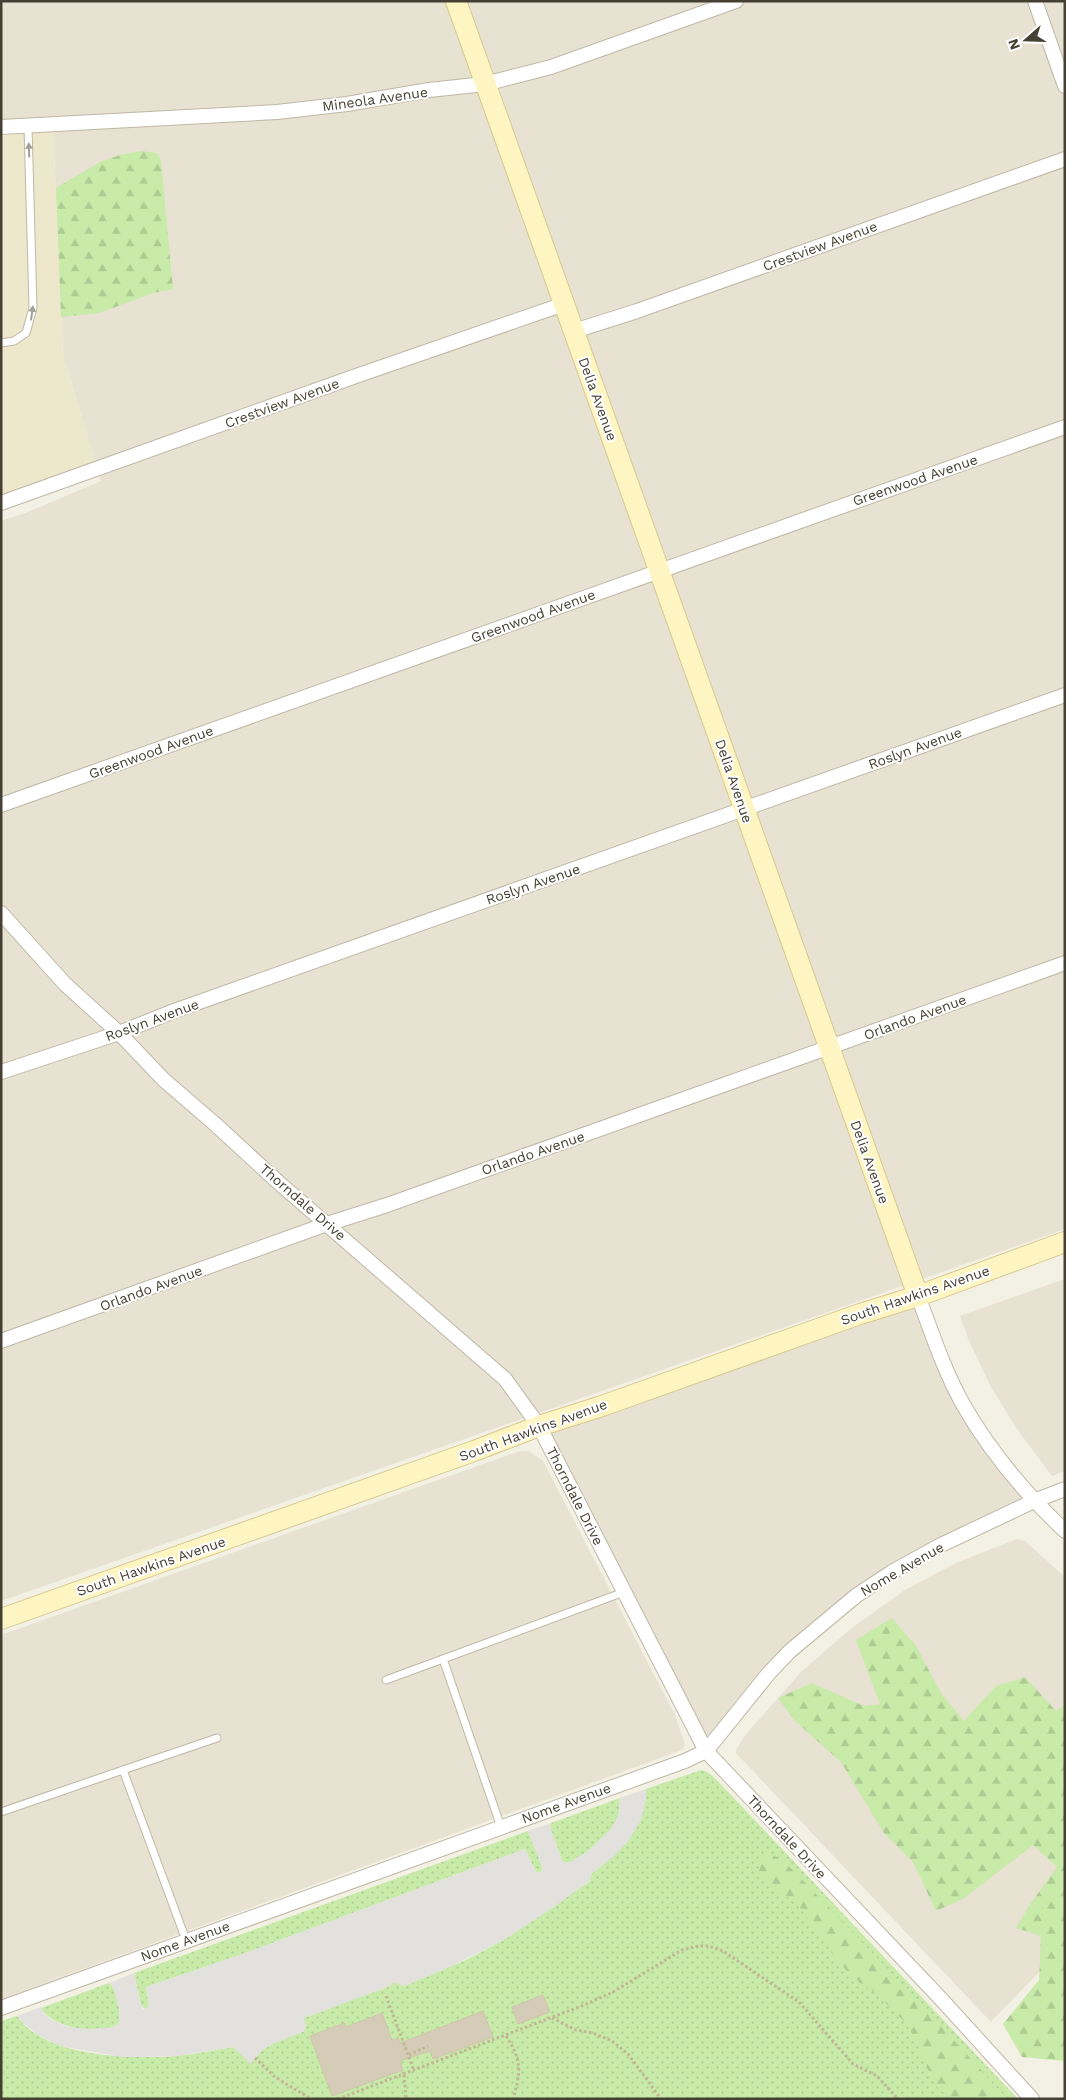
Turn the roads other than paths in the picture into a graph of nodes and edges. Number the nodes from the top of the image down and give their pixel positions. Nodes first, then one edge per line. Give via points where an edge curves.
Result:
1 (456, 1) edge
2 (736, 1) edge
3 (1035, 1) edge
4 (486, 84) junction
5 (1065, 86) edge
6 (28, 126) junction
7 (1, 127) edge
8 (1065, 159) edge
9 (564, 304) junction
10 (574, 331) junction
11 (1, 343) edge
12 (1065, 427) edge
13 (1, 503) edge
14 (659, 571) junction
15 (1065, 695) edge
16 (1, 805) edge
17 (744, 809) junction
18 (1, 913) edge
19 (1065, 963) edge
20 (119, 1033) junction
21 (829, 1047) junction
22 (1, 1072) edge
23 (327, 1224) junction
24 (1065, 1242) edge
25 (918, 1296) junction
26 (1, 1341) edge
27 (539, 1426) junction
28 (1065, 1489) edge
29 (1034, 1501) junction
30 (1065, 1531) edge
31 (624, 1592) junction
32 (1, 1619) edge
33 (443, 1659) junction
34 (386, 1680) dead end
35 (217, 1738) dead end
36 (706, 1751) junction
37 (123, 1770) junction
38 (1, 1812) edge
39 (501, 1827) junction
40 (186, 1940) junction
41 (1, 2008) edge
42 (1032, 2099) edge

1 - 4 street, Delia Avenue
2 - 4 street, Mineola Avenue via 551,67
3 - 5 street
4 - 6 street, Mineola Avenue via 277,112
4 - 9 street, Delia Avenue
6 - 7 street, Mineola Avenue
11 -> 6 lane via 14,341 26,334 33,308
8 - 10 street, Crestview Avenue
9 - 10 street, Delia Avenue
9 - 13 street, Crestview Avenue
10 - 14 street, Delia Avenue
12 - 14 street, Greenwood Avenue
14 - 16 street, Greenwood Avenue
14 - 17 street, Delia Avenue
15 - 17 street, Roslyn Avenue
17 - 20 street, Roslyn Avenue
17 - 21 street, Delia Avenue
18 - 20 street, Thorndale Drive via 65,984
19 - 21 street, Orlando Avenue
20 - 22 street, Roslyn Avenue
20 - 23 street, Thorndale Drive via 164,1080
21 - 23 street, Orlando Avenue
21 - 25 street, Delia Avenue
23 - 26 street, Orlando Avenue
23 - 27 street, Thorndale Drive via 505,1379
24 - 25 street, South Hawkins Avenue
25 - 27 street, South Hawkins Avenue
25 - 29 street, Delia Avenue via 964,1406 995,1453
27 - 31 street, Thorndale Drive
27 - 32 street, South Hawkins Avenue
28 - 29 street, Nome Avenue
29 - 30 street, Delia Avenue
29 - 36 street, Nome Avenue via 941,1545 857,1595 790,1650
31 - 33 lane
31 - 36 street, Thorndale Drive
33 - 34 lane
33 - 39 lane
35 - 37 lane
36 - 39 street, Nome Avenue
36 - 42 street, Thorndale Drive via 942,1999
37 - 38 lane
37 - 40 lane
39 - 40 street, Nome Avenue
40 - 41 street, Nome Avenue

